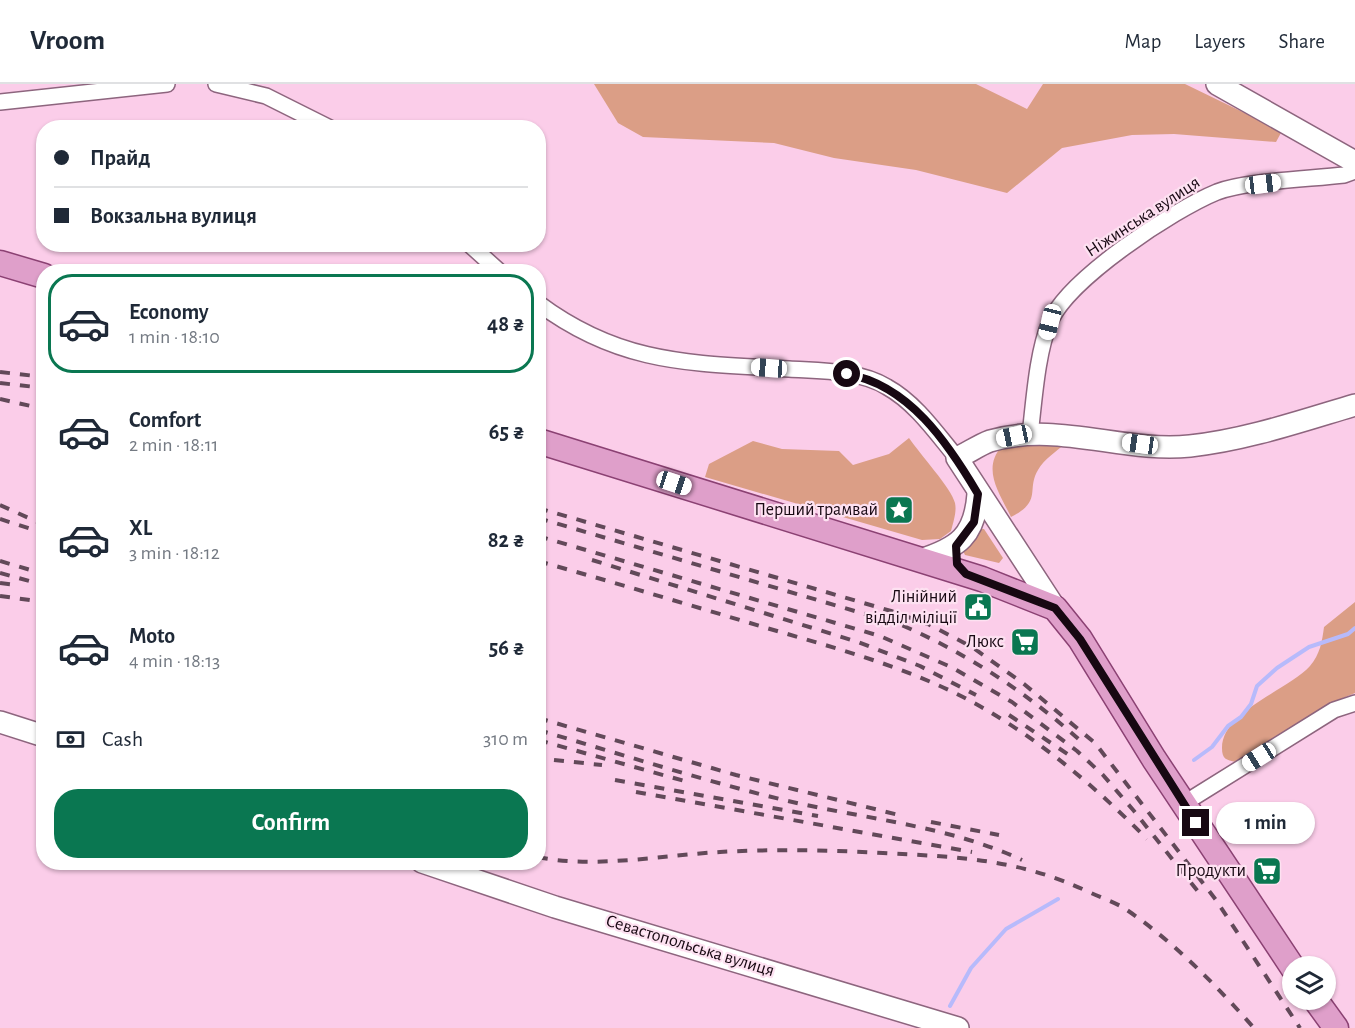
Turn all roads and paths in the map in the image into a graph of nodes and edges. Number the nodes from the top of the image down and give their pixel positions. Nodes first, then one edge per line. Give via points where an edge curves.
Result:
1 (167, 84) edge
2 (216, 84) edge
3 (1217, 84) edge
4 (0, 102) edge
5 (314, 120) edge
6 (1355, 162) edge
7 (1355, 171) edge
8 (478, 252) edge
9 (0, 263) edge
10 (491, 264) edge
11 (36, 274) edge
12 (546, 308) edge
13 (1355, 405) edge
14 (1030, 435) junction
15 (546, 443) edge
16 (957, 458) junction
17 (978, 494) junction
18 (956, 546) junction
19 (920, 560) junction
20 (966, 574) junction
21 (1055, 608) junction
22 (1355, 703) edge
23 (0, 722) edge
24 (36, 733) edge
25 (1183, 804) junction
26 (446, 870) edge
27 (1285, 956) edge
28 (1323, 1010) edge
29 (958, 1028) edge
30 (1336, 1028) edge

1 - 4 street
2 - 5 street via 266,96
3 - 6 street
7 - 14 street, Ніжинська вулиця via 1218,192 1101,263 1050,322
8 - 10 street
9 - 11 main road
12 - 16 street via 601,341 636,354 868,378 905,401
13 - 14 street via 1248,435 1189,446
14 - 16 street via 988,442
15 - 19 main road
16 - 17 street
17 - 18 street via 974,522
17 - 21 street
18 - 19 street
18 - 20 street via 957,564
19 - 20 main road
20 - 21 main road
21 - 25 main road via 1080,639
22 - 25 street via 1334,710
23 - 24 street
25 - 27 main road
26 - 29 street, Севастопольська вулиця via 555,907
28 - 30 main road

